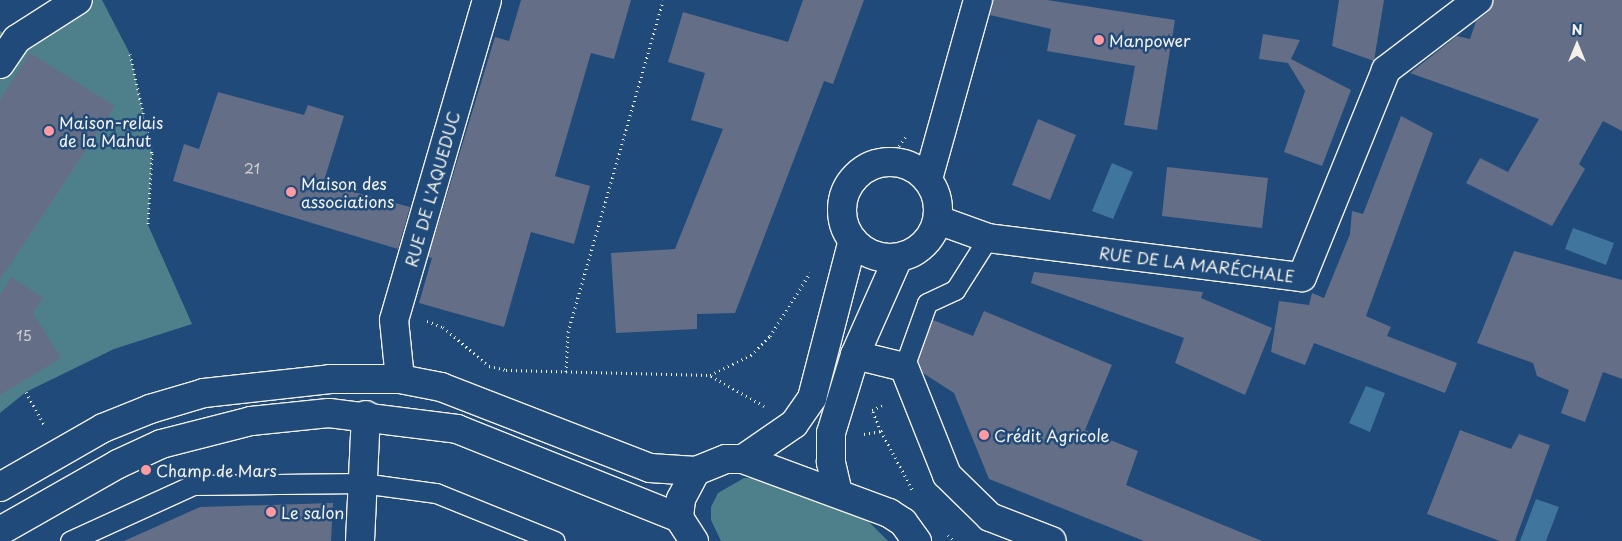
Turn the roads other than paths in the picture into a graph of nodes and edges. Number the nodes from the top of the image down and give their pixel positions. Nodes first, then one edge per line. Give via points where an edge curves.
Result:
1 (78, 0) edge
2 (487, 0) edge
3 (978, 0) edge
4 (1478, 0) edge
5 (0, 64) edge
6 (928, 179) junction
7 (938, 220) junction
8 (988, 238) junction
9 (853, 240) junction
10 (898, 258) junction
11 (855, 355) junction
12 (904, 367) junction
13 (400, 379) junction
14 (366, 415) junction
15 (743, 459) junction
16 (696, 471) junction
17 (362, 483) junction
18 (0, 487) edge
19 (838, 493) junction
20 (679, 518) junction
21 (0, 531) edge
22 (70, 541) edge
23 (360, 541) edge
24 (555, 541) edge
25 (694, 541) edge
26 (917, 541) edge
27 (1052, 541) edge

1 - 5 main road via 17,39
2 - 13 main road, RUE DE L'AQUEDUC via 394,320
3 - 6 main road
4 - 8 main road, RUE DE LA MARÉCHALE via 1386,70 1302,277
6 - 7 main road via 935,191
6 - 9 main road via 916,169 887,162 859,173 843,198 842,212
7 - 8 main road, RUE DE LA MARÉCHALE
7 - 10 main road via 924,245
8 - 12 lane via 955,290 927,303
9 - 10 main road via 873,255
9 - 15 main road via 812,398 794,424
10 - 11 main road
11 - 12 main road
11 - 19 main road via 830,433 831,462
12 - 27 main road via 947,475 990,517
13 - 16 main road via 474,397 650,468
13 - 18 main road via 292,381 204,393 103,428
14 - 17 main road
14 - 20 main road via 457,430
14 - 21 main road via 329,413 251,420 161,444 118,464
15 - 16 main road via 726,458
15 - 19 main road
16 - 20 main road via 681,499
17 - 22 lane via 194,485
17 - 23 main road
17 - 24 lane via 436,493
19 - 26 main road via 889,513 903,522
20 - 25 main road

